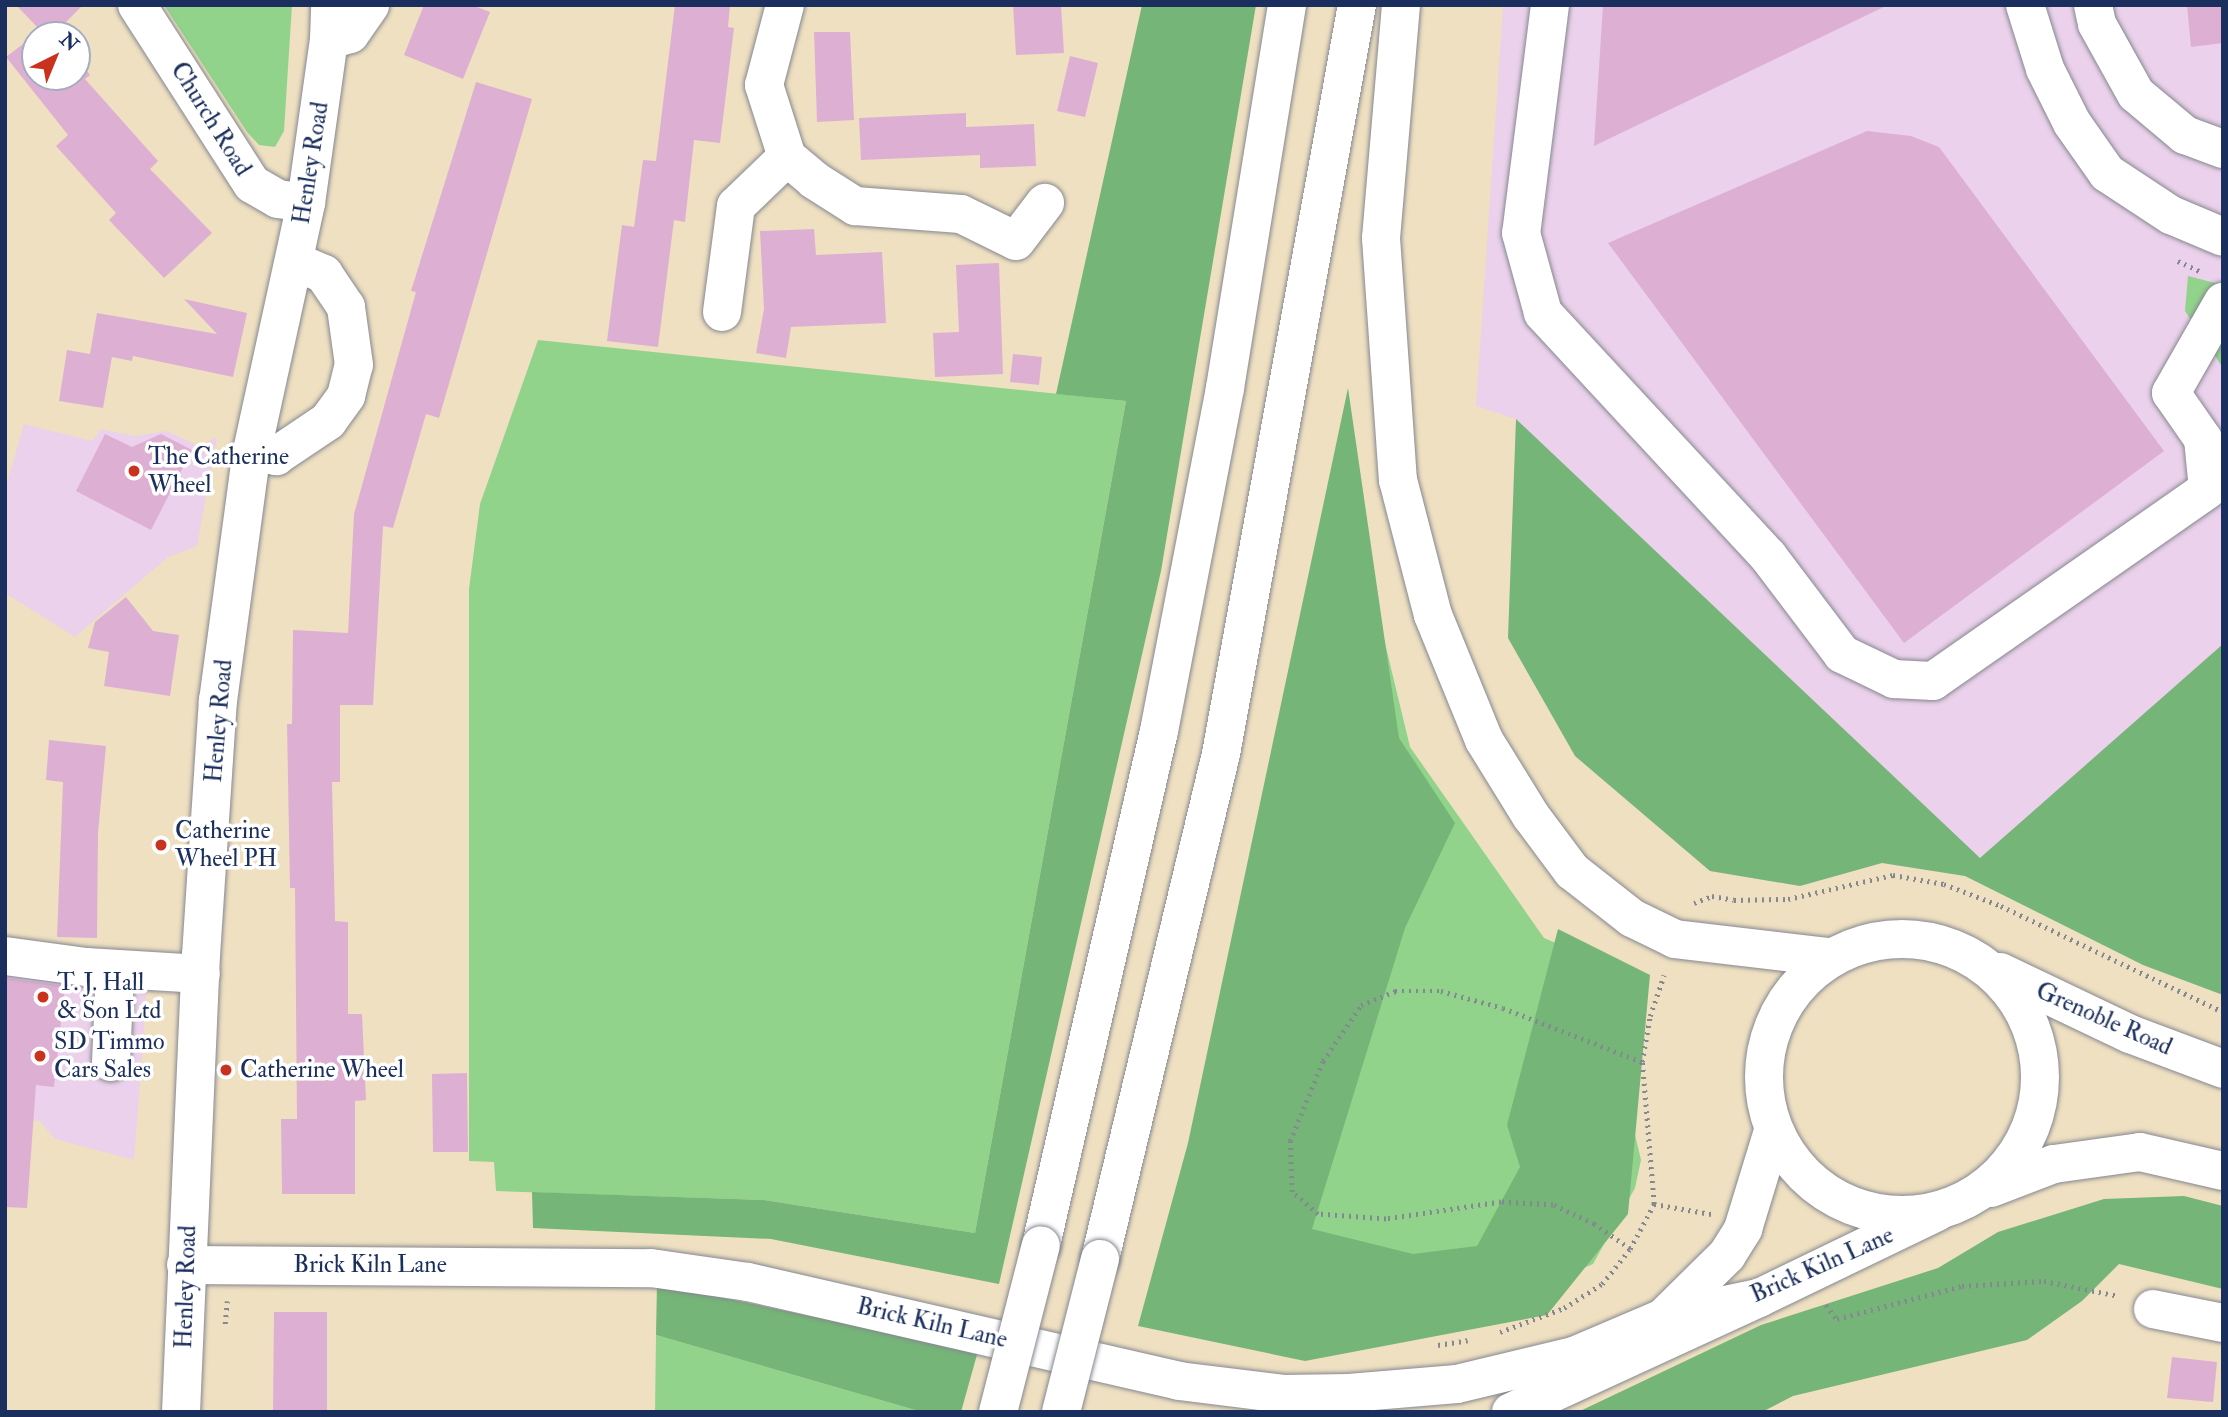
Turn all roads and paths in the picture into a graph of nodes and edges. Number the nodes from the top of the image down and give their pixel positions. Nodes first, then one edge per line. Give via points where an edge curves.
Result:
1 (137, 5) edge
2 (370, 5) edge
3 (785, 5) edge
4 (1287, 5) edge
5 (1357, 5) edge
6 (1401, 5) edge
7 (1550, 5) edge
8 (2025, 5) edge
9 (2093, 5) edge
10 (330, 22) edge
11 (2223, 149) edge
12 (787, 157) junction
13 (306, 203) junction
14 (1045, 203) dead end
15 (2223, 237) edge
16 (296, 262) junction
17 (2223, 302) edge
18 (722, 312) dead end
19 (252, 450) junction
20 (1675, 939) junction
21 (5, 956) edge
22 (1829, 957) junction
23 (1986, 965) junction
24 (115, 969) junction
25 (201, 974) junction
26 (2223, 1013) edge
27 (111, 1062) dead end
28 (1642, 1062) junction
29 (2223, 1069) edge
30 (1773, 1131) junction
31 (2223, 1171) edge
32 (1982, 1192) junction
33 (1937, 1212) junction
34 (1630, 1250) junction
35 (186, 1265) junction
36 (236, 1266) junction
37 (1759, 1298) junction
38 (1819, 1298) dead end
39 (2153, 1309) joint
40 (1663, 1318) junction
41 (2223, 1323) edge
42 (224, 1335) dead end
43 (1492, 1336) dead end
44 (1481, 1338) dead end
45 (1435, 1346) dead end
46 (181, 1412) edge
47 (998, 1412) edge
48 (1061, 1412) edge
49 (1511, 1412) edge

1 - 13 street, Church Road via 253,184 278,199
2 - 10 street, Henley Road via 350,34
3 - 12 street via 764,85
4 - 47 street, bridge via 1227,374 1159,731
5 - 48 street, bridge via 1221,754
6 - 20 street via 1381,239 1398,480 1433,615 1484,740 1531,817 1572,871 1632,918
7 - 17 street via 1521,233 1544,313 1768,556 1842,654 1894,679 1933,681 2208,489 2203,439 2171,393
8 - 15 street via 2045,69 2072,123 2107,173 2171,215
9 - 11 street via 2097,24 2136,94 2185,135
10 - 13 street, Henley Road
12 - 14 street via 855,206 961,214 1016,241
12 - 18 street via 736,206
13 - 16 street, Henley Road
16 - 19 street, Henley Road
16 - 19 street via 324,274 346,307 354,365 346,396 328,421 276,456
19 - 25 street, Henley Road via 218,701
20 - 22 street
20 - 26 path via 1692,904 1712,896 1788,899 1893,875 1944,884 2001,906
20 - 28 path via 1650,1016
21 - 24 street
22 - 23 street, Grenoble Road via 1867,942 1909,937 1950,945
22 - 30 street via 1792,990 1769,1034 1762,1083
23 - 29 street, Grenoble Road via 2130,1034
23 - 32 street via 2021,1004 2040,1054 2039,1106 2018,1154
24 - 25 street
24 - 27 street
25 - 35 street, Henley Road
28 - 34 path via 1654,1204
28 - 34 path via 1503,1008 1441,992 1395,991 1361,1005 1322,1061 1290,1141 1292,1192 1318,1214 1385,1219 1501,1202 1553,1205 1594,1224
30 - 33 street via 1800,1173 1840,1202 1887,1216
30 - 40 street, Brick Kiln Lane via 1743,1229 1727,1255
31 - 32 street via 2140,1152 2054,1164
32 - 33 street, Brick Kiln Lane
33 - 37 street, Brick Kiln Lane
34 - 43 path via 1602,1283 1564,1308
35 - 36 street, Brick Kiln Lane
35 - 46 street, Henley Road
36 - 40 street, Brick Kiln Lane via 651,1268 748,1282 1179,1381 1283,1394 1457,1384 1513,1374 1574,1356
36 - 42 path via 230,1276
37 - 40 street, Brick Kiln Lane
37 - 49 street
38 - 39 path via 1837,1319 1962,1286 2043,1281 2106,1291
39 - 41 street
44 - 45 path

